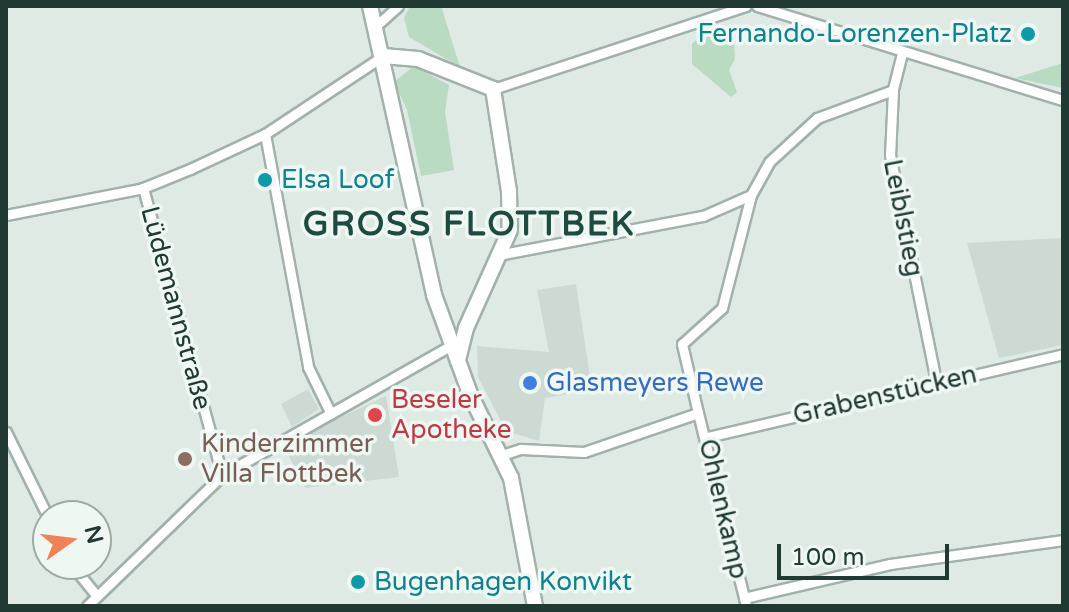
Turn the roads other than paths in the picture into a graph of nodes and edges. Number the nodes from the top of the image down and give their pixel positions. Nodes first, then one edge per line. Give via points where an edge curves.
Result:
1 (370, 6) edge
2 (398, 6) edge
3 (746, 6) edge
4 (757, 6) edge
5 (377, 25) junction
6 (902, 53) junction
7 (383, 56) junction
8 (493, 89) junction
9 (893, 90) junction
10 (1063, 100) edge
11 (265, 134) junction
12 (143, 188) junction
13 (751, 195) junction
14 (7, 212) edge
15 (503, 254) junction
16 (440, 314) junction
17 (471, 317) junction
18 (452, 345) junction
19 (1063, 354) edge
20 (458, 362) junction
21 (936, 382) junction
22 (698, 413) junction
23 (331, 414) junction
24 (6, 432) edge
25 (707, 437) junction
26 (502, 455) junction
27 (222, 475) junction
28 (40, 500) edge
29 (1063, 540) edge
30 (84, 580) edge
31 (96, 595) junction
32 (745, 602) edge
33 (87, 606) edge
34 (535, 606) edge

1 - 5 street
2 - 5 street
3 - 8 street via 525,83
4 - 6 street
5 - 7 street
6 - 9 street, Leiblstieg
6 - 10 street
7 - 8 street via 410,57
7 - 11 street
7 - 16 street
8 - 15 street via 509,191 510,230
9 - 13 street via 817,118 769,162
9 - 21 street, Leiblstieg via 890,155
11 - 12 street
11 - 23 street via 308,367
12 - 14 street
12 - 27 street, Lüdemannstraße
13 - 15 street via 703,216
13 - 22 street, Ohlenkamp via 722,308 683,341
15 - 17 street
16 - 17 street
16 - 18 street
17 - 20 street
18 - 20 street
18 - 23 street
19 - 21 street, Grabenstücken
20 - 26 street
21 - 25 street, Grabenstücken
22 - 25 street, Ohlenkamp
22 - 26 street via 584,452 521,449
23 - 27 street
24 - 28 street
25 - 32 street, Ohlenkamp
26 - 34 street via 522,516
27 - 31 street
29 - 32 street via 890,564
30 - 31 street
31 - 33 street

